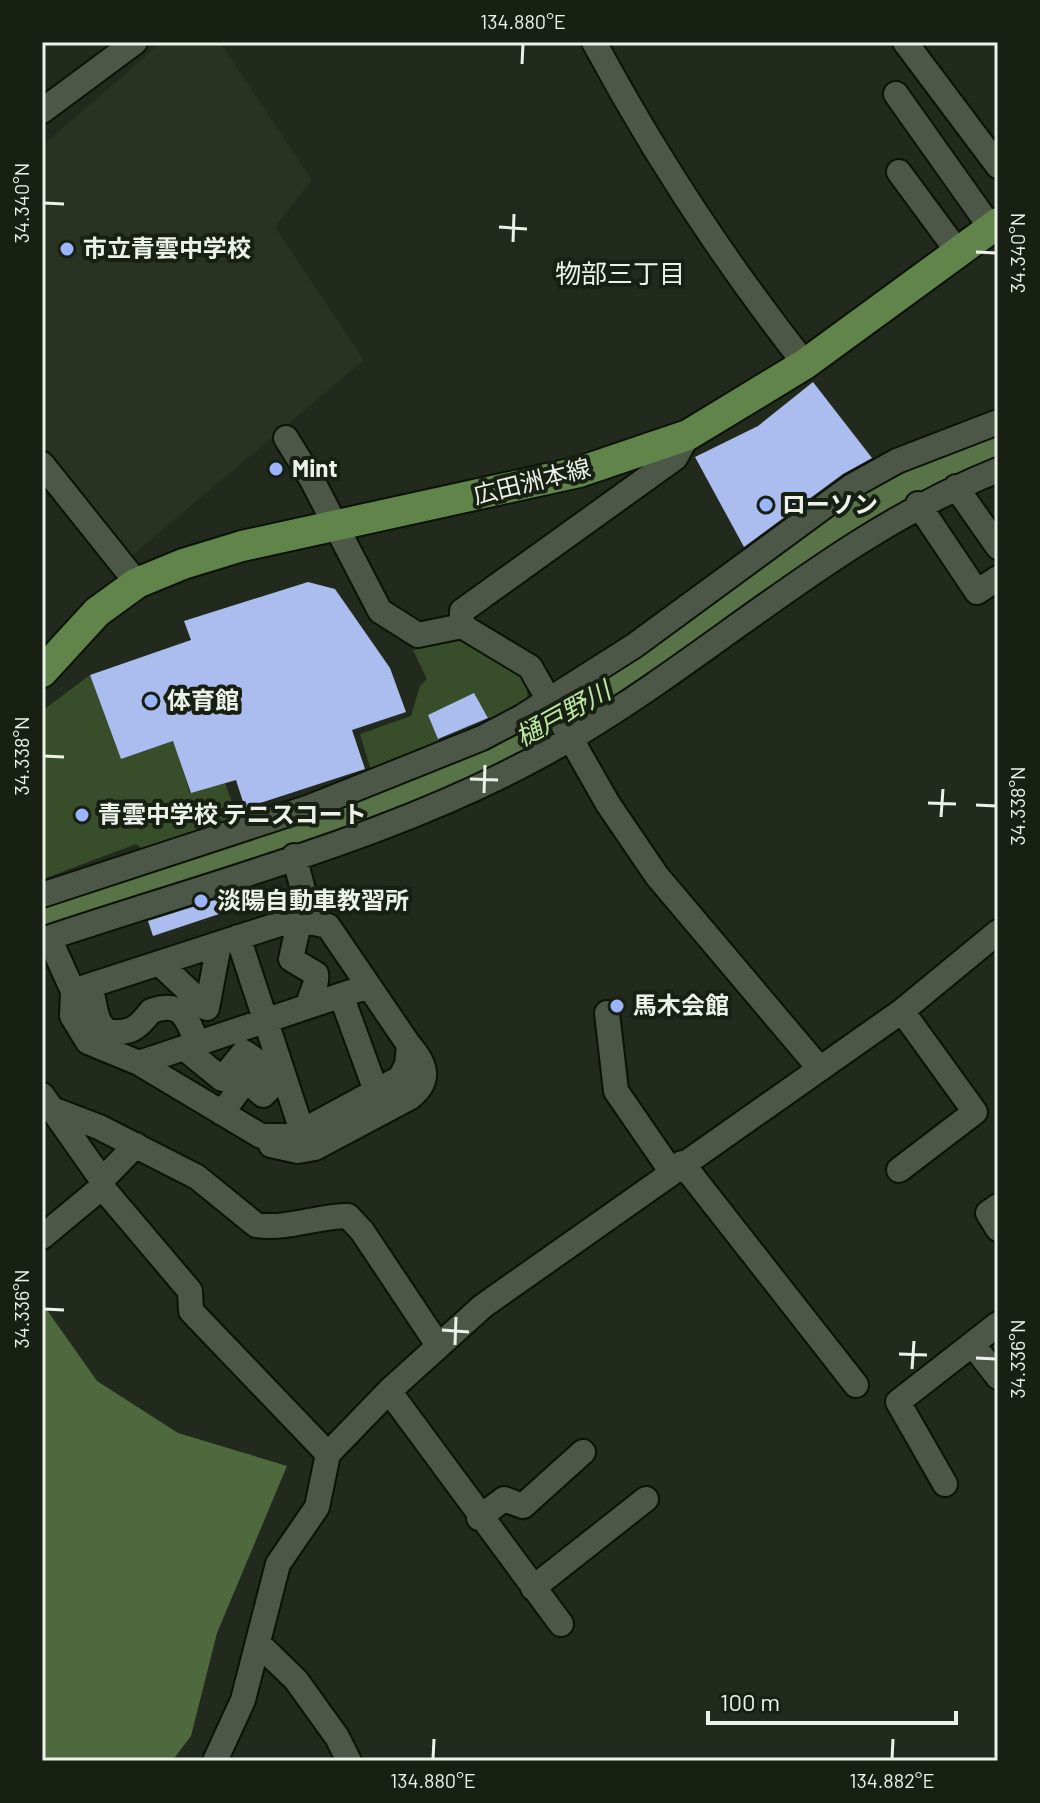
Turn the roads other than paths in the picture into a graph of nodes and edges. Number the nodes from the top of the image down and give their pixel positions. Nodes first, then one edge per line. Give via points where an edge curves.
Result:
1 (135, 42) edge
2 (594, 42) edge
3 (905, 42) edge
4 (896, 94) dead end
5 (42, 111) edge
6 (998, 166) edge
7 (899, 172) dead end
8 (994, 226) edge
9 (958, 252) junction
10 (805, 364) junction
11 (998, 422) edge
12 (688, 435) junction
13 (286, 438) dead end
14 (42, 464) edge
15 (998, 470) edge
16 (956, 487) junction
17 (918, 504) junction
18 (338, 527) junction
19 (998, 547) edge
20 (998, 578) edge
21 (137, 583) junction
22 (462, 626) junction
23 (47, 659) edge
24 (548, 699) junction
25 (572, 738) junction
26 (294, 856) junction
27 (42, 895) edge
28 (304, 921) junction
29 (997, 934) edge
30 (45, 939) edge
31 (228, 940) junction
32 (159, 963) junction
33 (369, 986) junction
34 (81, 988) junction
35 (341, 995) junction
36 (309, 1006) junction
37 (902, 1011) junction
38 (607, 1013) dead end
39 (265, 1021) junction
40 (409, 1045) junction
41 (191, 1046) junction
42 (139, 1063) junction
43 (280, 1065) junction
44 (820, 1069) junction
45 (376, 1091) junction
46 (47, 1102) edge
47 (222, 1113) junction
48 (302, 1131) junction
49 (257, 1134) junction
50 (136, 1145) junction
51 (676, 1167) junction
52 (899, 1170) dead end
53 (102, 1184) junction
54 (998, 1206) edge
55 (998, 1229) edge
56 (42, 1237) edge
57 (998, 1324) edge
58 (438, 1345) junction
59 (973, 1345) junction
60 (998, 1377) edge
61 (856, 1385) dead end
62 (389, 1391) junction
63 (583, 1452) dead end
64 (328, 1454) junction
65 (945, 1484) dead end
66 (646, 1499) dead end
67 (479, 1518) junction
68 (533, 1588) junction
69 (561, 1624) dead end
70 (259, 1644) junction
71 (215, 1761) edge
72 (349, 1761) edge

1 - 5 street
2 - 10 street via 669,175
3 - 6 street
4 - 8 street
7 - 9 street
8 - 9 main road, 広田洲本線
9 - 10 main road, 広田洲本線
10 - 12 main road, 広田洲本線
11 - 24 street via 910,455 852,486 634,646
12 - 18 main road, 広田洲本線 via 579,472
12 - 22 street via 675,458 462,611
13 - 18 street
14 - 21 street
15 - 16 street
16 - 17 street
16 - 19 street
17 - 20 street via 977,592
17 - 25 street
18 - 21 main road, 広田洲本線 via 242,546
18 - 22 street via 380,611 418,635
21 - 23 main road, 広田洲本線
22 - 24 street via 530,667
24 - 25 street
24 - 27 street via 482,738 354,790
25 - 26 street via 429,808
25 - 44 street via 657,876
26 - 28 street
26 - 30 street
28 - 31 street
28 - 33 street via 328,926
28 - 36 street via 291,959 316,974
29 - 37 street
30 - 34 street
31 - 32 street
31 - 32 street via 207,1008
31 - 39 street
32 - 34 street
33 - 35 street
33 - 40 street
34 - 41 street via 96,998 95,1012 107,1031 129,1032 151,1011 181,1009 189,1018
34 - 42 street via 72,1016 88,1042
35 - 36 street
35 - 45 street
36 - 39 street
37 - 44 street
37 - 52 street via 975,1112
38 - 51 street via 616,1091
39 - 41 street
39 - 43 street
40 - 45 street via 400,1078
40 - 49 street via 422,1060 425,1076 422,1088 409,1098 315,1148 275,1148
41 - 42 street
41 - 43 street via 222,1079 244,1052 267,1068
42 - 47 street
43 - 47 street via 263,1095 246,1080
43 - 48 street
44 - 51 street
45 - 48 street
46 - 50 street
46 - 53 street
47 - 49 street
48 - 49 street via 293,1136
50 - 53 street
50 - 58 street via 197,1177 256,1225 348,1216
51 - 58 street via 483,1306
51 - 61 street
53 - 56 street
53 - 64 street via 190,1291 191,1311
54 - 55 street via 988,1213
57 - 59 street
58 - 62 street
59 - 60 street
59 - 65 street via 898,1402
62 - 64 street
62 - 67 street
63 - 67 street via 523,1506 504,1499
64 - 70 street via 317,1507 278,1564
66 - 68 street
67 - 68 street
68 - 69 street
70 - 71 street via 243,1700
70 - 72 street via 296,1680

